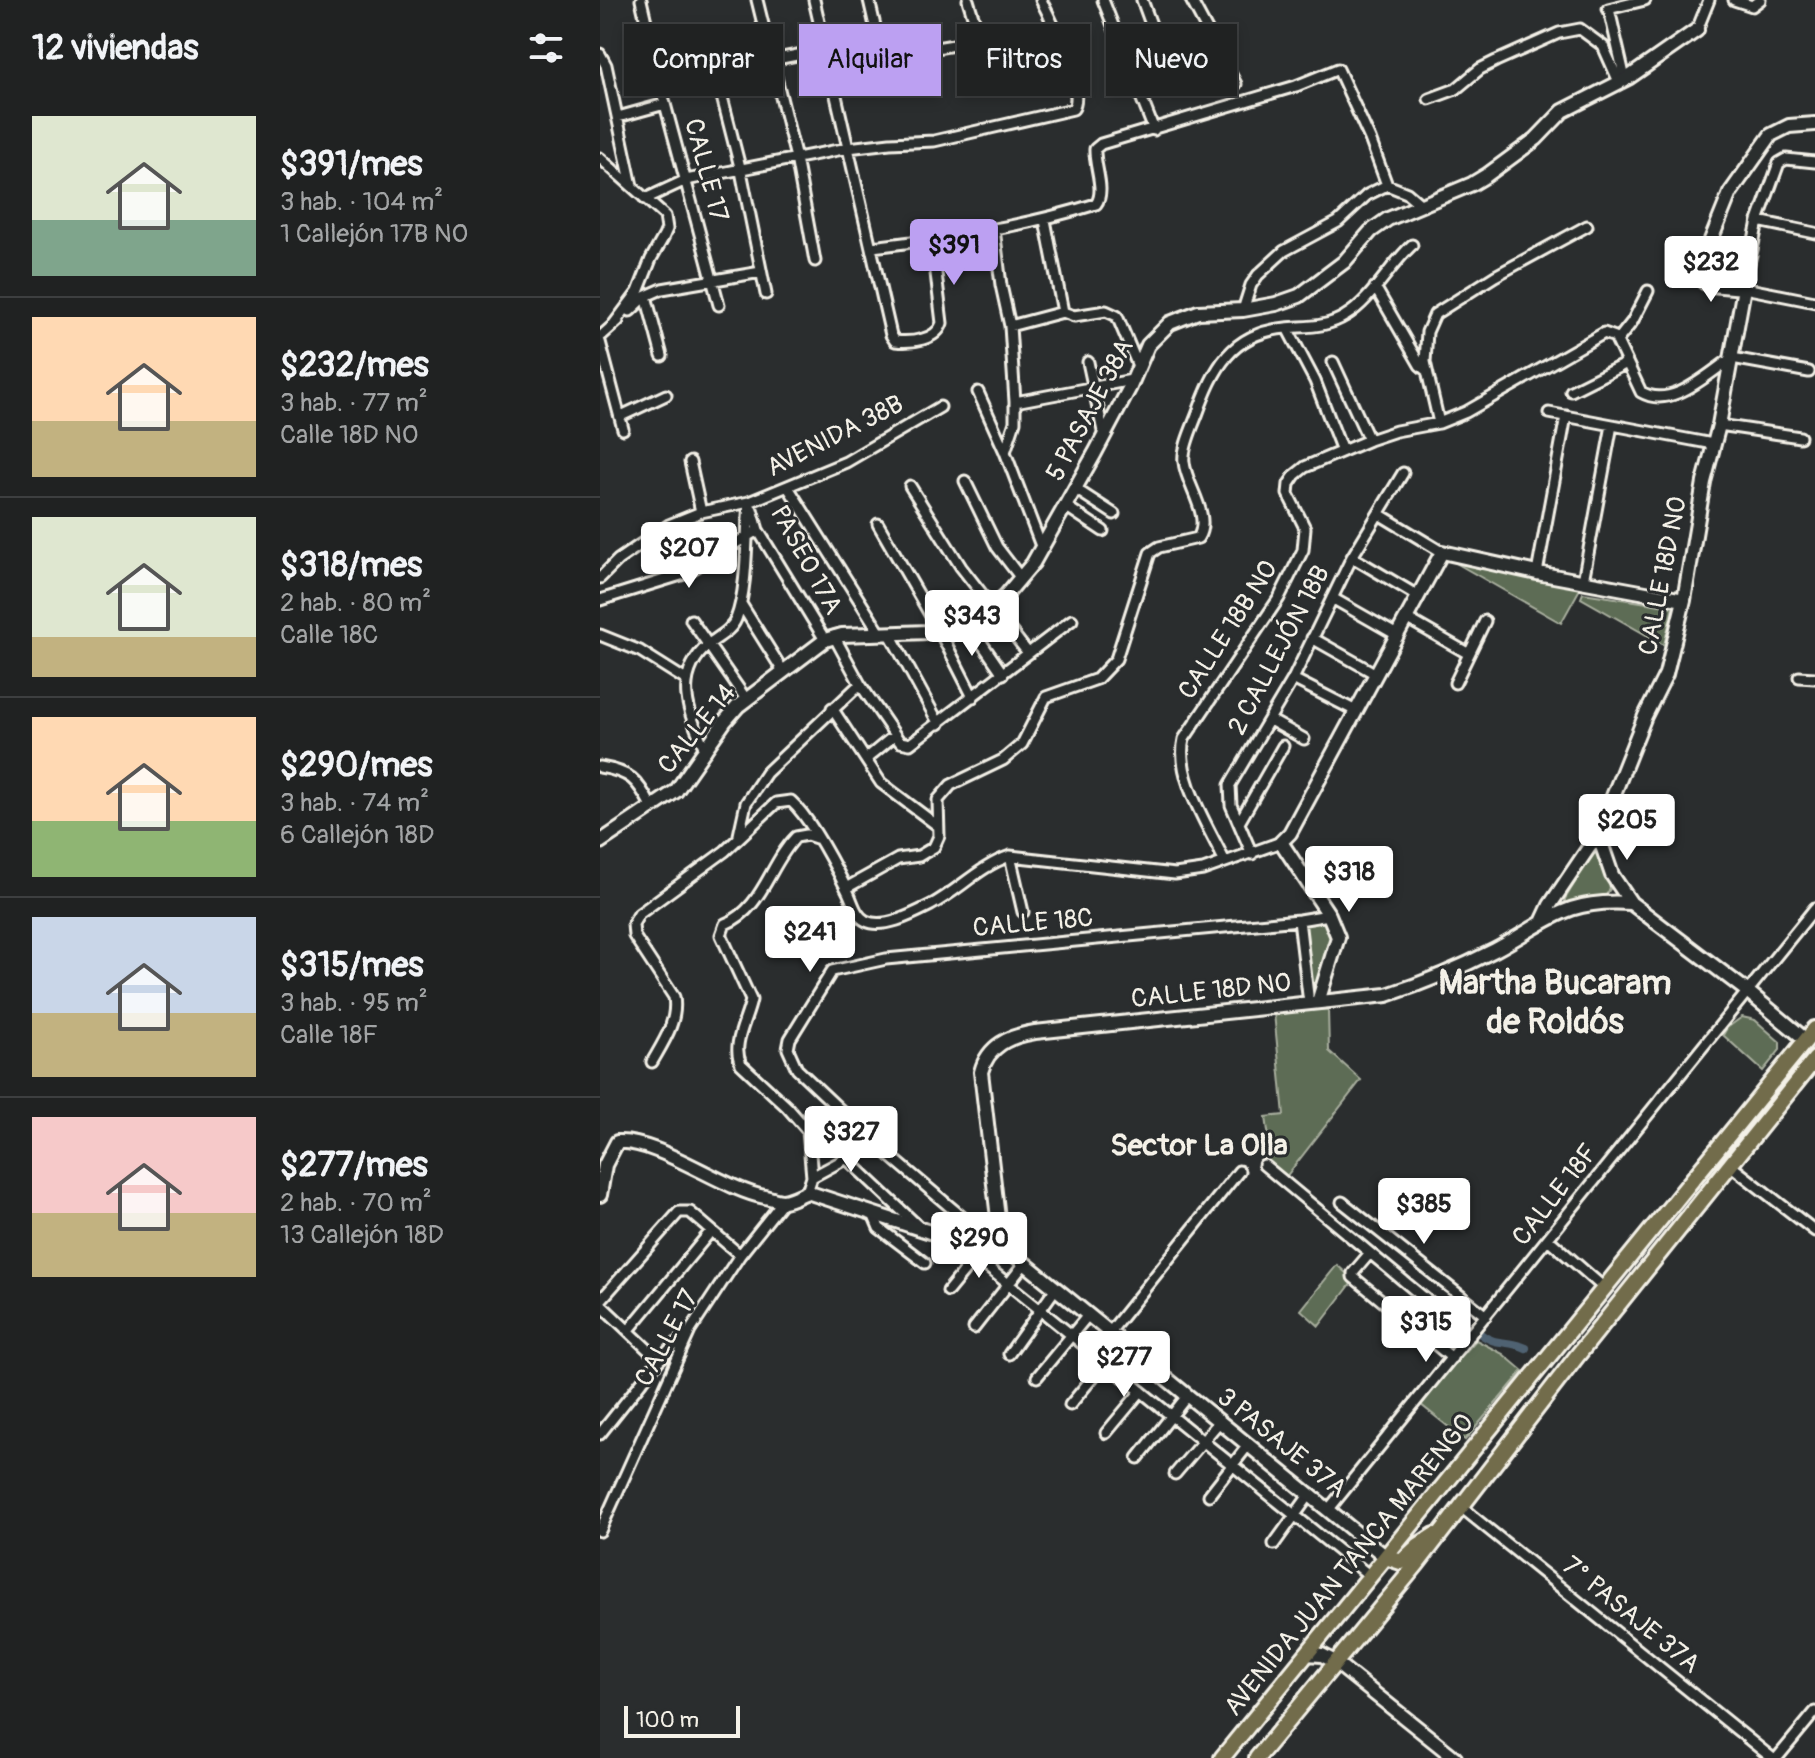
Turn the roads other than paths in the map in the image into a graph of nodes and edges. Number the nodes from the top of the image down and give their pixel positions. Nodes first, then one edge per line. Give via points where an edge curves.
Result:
1 (641, 0) edge
2 (757, 0) edge
3 (814, 0) edge
4 (869, 0) edge
5 (968, 0) edge
6 (1041, 0) edge
7 (1103, 0) edge
8 (1142, 0) edge
9 (1191, 0) edge
10 (1645, 0) edge
11 (1709, 0) edge
12 (1734, 0) edge
13 (1760, 0) edge
14 (647, 24) edge
15 (762, 24) edge
16 (820, 24) edge
17 (875, 24) edge
18 (1151, 24) edge
19 (1204, 24) edge
20 (1697, 30) joint
21 (941, 47) edge
22 (600, 54) edge
23 (1622, 80) junction
24 (664, 96) edge
25 (722, 96) edge
26 (780, 96) edge
27 (836, 96) edge
28 (1429, 99) dead end
29 (665, 104) junction
30 (618, 117) junction
31 (1815, 124) edge
32 (1154, 130) junction
33 (848, 148) junction
34 (600, 158) edge
35 (796, 158) junction
36 (1815, 162) edge
37 (741, 171) junction
38 (686, 180) junction
39 (1387, 185) junction
40 (632, 187) junction
41 (645, 199) junction
42 (1421, 205) junction
43 (1045, 220) junction
44 (1758, 221) junction
45 (1587, 226) dead end
46 (994, 229) junction
47 (1815, 233) edge
48 (932, 240) junction
49 (1412, 245) dead end
50 (872, 247) junction
51 (815, 261) dead end
52 (761, 272) junction
53 (713, 279) junction
54 (1375, 287) junction
55 (1744, 288) junction
56 (1648, 291) dead end
57 (766, 294) dead end
58 (646, 296) junction
59 (1815, 302) edge
60 (719, 305) dead end
61 (1243, 310) junction
62 (1063, 312) junction
63 (614, 324) junction
64 (1010, 326) junction
65 (1287, 328) junction
66 (600, 340) edge
67 (1617, 341) junction
68 (662, 356) dead end
69 (1732, 358) junction
70 (1088, 362) dead end
71 (1333, 362) dead end
72 (1627, 363) junction
73 (1138, 366) junction
74 (1427, 371) junction
75 (1809, 372) dead end
76 (1132, 380) junction
77 (1092, 387) junction
78 (1571, 391) dead end
79 (978, 392) dead end
80 (666, 395) dead end
81 (1015, 402) junction
82 (940, 407) dead end
83 (1549, 413) dead end
84 (621, 416) junction
85 (1566, 416) junction
86 (1439, 423) junction
87 (1612, 425) junction
88 (1719, 425) junction
89 (623, 429) dead end
90 (1104, 437) junction
91 (1800, 437) dead end
92 (1369, 440) junction
93 (1713, 444) junction
94 (1342, 451) junction
95 (1005, 452) junction
96 (690, 462) dead end
97 (1403, 473) dead end
98 (965, 481) dead end
99 (910, 486) dead end
100 (788, 487) junction
101 (1074, 488) junction
102 (749, 502) junction
103 (1064, 505) junction
104 (701, 512) junction
105 (1114, 514) dead end
106 (1379, 514) junction
107 (878, 524) dead end
108 (758, 530) junction
109 (1103, 531) dead end
110 (746, 536) junction
111 (1041, 546) junction
112 (1442, 552) junction
113 (1352, 557) junction
114 (1537, 573) junction
115 (1020, 577) junction
116 (600, 578) edge
117 (1583, 581) junction
118 (1418, 596) junction
119 (1332, 598) junction
120 (600, 600) edge
121 (1684, 600) junction
122 (741, 604) junction
123 (993, 605) junction
124 (1406, 618) junction
125 (691, 620) dead end
126 (1072, 620) dead end
127 (1485, 621) dead end
128 (968, 623) junction
129 (939, 630) junction
130 (885, 633) junction
131 (600, 635) edge
132 (1397, 635) junction
133 (829, 638) junction
134 (1312, 638) junction
135 (708, 645) junction
136 (1028, 653) junction
137 (1469, 654) junction
138 (783, 671) junction
139 (1003, 674) junction
140 (1376, 674) junction
141 (1799, 677) dead end
142 (1815, 678) edge
143 (1293, 679) junction
144 (686, 680) junction
145 (1455, 683) dead end
146 (860, 684) junction
147 (973, 697) junction
148 (746, 699) junction
149 (832, 708) junction
150 (1356, 711) junction
151 (1270, 720) junction
152 (939, 724) junction
153 (895, 735) junction
154 (1304, 739) dead end
155 (1283, 746) dead end
156 (706, 751) junction
157 (866, 759) junction
158 (600, 767) edge
159 (651, 806) junction
160 (1240, 821) junction
161 (938, 826) junction
162 (1598, 834) junction
163 (739, 835) junction
164 (816, 838) junction
165 (600, 842) edge
166 (1281, 842) junction
167 (1252, 854) junction
168 (1010, 856) junction
169 (1225, 862) junction
170 (846, 888) junction
171 (1631, 903) junction
172 (1815, 908) edge
173 (1023, 912) dead end
174 (1329, 915) junction
175 (1299, 920) junction
176 (1543, 920) junction
177 (1747, 991) junction
178 (1313, 998) junction
179 (1810, 1034) edge
180 (1815, 1059) edge
181 (652, 1062) dead end
182 (875, 1143) junction
183 (1745, 1146) junction
184 (846, 1158) junction
185 (1264, 1165) dead end
186 (1730, 1165) junction
187 (1239, 1171) dead end
188 (812, 1177) junction
189 (807, 1192) junction
190 (600, 1195) edge
191 (783, 1201) junction
192 (1342, 1202) dead end
193 (873, 1214) junction
194 (711, 1231) junction
195 (923, 1231) junction
196 (1815, 1231) edge
197 (1548, 1239) junction
198 (989, 1249) junction
199 (1370, 1253) junction
200 (740, 1255) junction
201 (925, 1263) dead end
202 (1025, 1263) junction
203 (1008, 1284) junction
204 (1056, 1288) junction
205 (1604, 1288) junction
206 (948, 1291) dead end
207 (600, 1302) edge
208 (1040, 1310) junction
209 (1089, 1314) junction
210 (1486, 1316) junction
211 (974, 1328) dead end
212 (629, 1330) junction
213 (690, 1331) junction
214 (1110, 1332) junction
215 (1072, 1335) junction
216 (1470, 1336) junction
217 (1122, 1342) junction
218 (1009, 1354) dead end
219 (1452, 1358) junction
220 (659, 1360) junction
221 (1106, 1363) junction
222 (1037, 1377) dead end
223 (1141, 1391) junction
224 (1188, 1395) junction
225 (1070, 1405) dead end
226 (1172, 1416) junction
227 (1220, 1421) junction
228 (1106, 1433) dead end
229 (600, 1434) edge
230 (1203, 1441) junction
231 (1249, 1444) junction
232 (1138, 1458) dead end
233 (1232, 1465) junction
234 (1175, 1474) dead end
235 (1310, 1494) junction
236 (1209, 1495) dead end
237 (1461, 1507) junction
238 (1329, 1509) junction
239 (1294, 1515) junction
240 (600, 1531) edge
241 (1442, 1531) junction
242 (1274, 1544) dead end
243 (1386, 1557) junction
244 (1370, 1576) junction
245 (1306, 1654) junction
246 (1335, 1662) junction
247 (1815, 1712) edge
248 (1222, 1758) edge
249 (1257, 1758) edge
250 (1455, 1758) edge
251 (1775, 1758) edge

1 - 14 street, CALLE 17
2 - 15 street
3 - 16 street
4 - 17 street
5 - 21 street via 978,41
6 - 33 street via 1057,30 1078,97 1073,109 934,141
7 - 32 street
8 - 18 street
9 - 19 street
10 - 23 street via 1609,9
11 - 20 street
12 - 13 street via 1752,6
20 - 23 street, 5 PASAJE 38A
22 - 30 street
23 - 28 street via 1603,46 1580,29 1496,61 1456,89
23 - 42 street, 5 PASAJE 38A via 1563,111 1536,139 1487,175
24 - 29 street, CALLE 17
25 - 37 street
26 - 35 street
27 - 33 street
29 - 30 street
29 - 38 street, CALLE 17
30 - 40 street
31 - 55 street via 1789,126 1771,135 1724,205 1700,276 1711,285
32 - 39 street via 1338,69
32 - 43 street via 1101,144 1094,158 1100,201
33 - 35 street
33 - 50 street
34 - 40 street
35 - 37 street
35 - 51 street
36 - 44 street, CALLE 18D NO via 1779,163
37 - 38 street
37 - 52 street
38 - 41 street
38 - 53 street, CALLE 17
39 - 42 street
39 - 61 street via 1367,195 1338,222 1284,251 1251,285
40 - 41 street
41 - 63 street via 665,216 667,229 638,292
42 - 61 street, 5 PASAJE 38A via 1371,231 1344,262 1299,296
43 - 46 street
43 - 62 street
44 - 47 street
44 - 55 street, CALLE 18D NO
45 - 74 street via 1435,314 1427,332
46 - 48 street
46 - 64 street
48 - 50 street
48 - 50 street via 940,331 895,341
49 - 54 street
52 - 53 street
52 - 57 street
53 - 58 street
53 - 60 street, CALLE 17
54 - 65 street via 1346,316
54 - 74 street
55 - 59 street
55 - 69 street, CALLE 18D NO
56 - 67 street
58 - 63 street
58 - 68 street
61 - 73 street, 5 PASAJE 38A via 1198,312 1170,323 1148,345
62 - 64 street
62 - 73 street via 1074,316 1106,311 1117,316
63 - 66 street
64 - 81 street
65 - 94 street
65 - 161 street via 1237,343 1221,363 1183,460 1202,531 1198,538 1150,553 1116,659 1097,679 1046,697 1022,744 1007,758 951,785 938,800
66 - 84 street
67 - 72 street
67 - 86 street, CALLE 18B NO via 1611,334 1599,334
69 - 72 street via 1664,398 1641,392
69 - 75 street
69 - 88 street, CALLE 18D NO
70 - 77 street
71 - 92 street
72 - 78 street
73 - 76 street, 5 PASAJE 38A
74 - 86 street
76 - 77 street
76 - 90 street, 5 PASAJE 38A
77 - 81 street
77 - 90 street
79 - 95 street
80 - 84 street
81 - 95 street
82 - 100 street, AVENIDA 38B via 846,462
83 - 85 street
84 - 89 street
85 - 87 street
85 - 114 street
86 - 92 street, CALLE 18B NO
87 - 93 street
87 - 117 street
88 - 91 street
88 - 93 street, CALLE 18D NO
90 - 101 street, 5 PASAJE 38A
92 - 94 street, CALLE 18B NO
93 - 121 street, CALLE 18D NO
94 - 169 street, CALLE 18B NO via 1305,467 1289,484 1288,494 1305,528 1303,550 1279,598 1184,739 1184,773
95 - 111 street
96 - 104 street
97 - 106 street, 2 CALLEJÓN 18B
98 - 115 street via 997,547
99 - 123 street via 961,567
100 - 102 street, AVENIDA 38B
100 - 130 street
101 - 103 street, 5 PASAJE 38A
101 - 105 street
102 - 104 street, AVENIDA 38B
102 - 108 street, PASEO 17A
102 - 110 street
103 - 109 street
103 - 111 street, 5 PASAJE 38A
104 - 116 street, AVENIDA 38B via 669,525
106 - 112 street
106 - 113 street, 2 CALLEJÓN 18B
107 - 129 street
108 - 110 street
108 - 133 street, PASEO 17A
110 - 120 street via 684,574
110 - 122 street
111 - 115 street, 5 PASAJE 38A
112 - 114 street
112 - 118 street
113 - 118 street
113 - 119 street, 2 CALLEJÓN 18B
114 - 117 street
115 - 123 street, 5 PASAJE 38A
117 - 121 street
118 - 124 street
119 - 132 street
119 - 134 street, 2 CALLEJÓN 18B
121 - 162 street, CALLE 18D NO via 1666,674
122 - 135 street via 727,632
122 - 138 street
123 - 128 street, 5 PASAJE 38A
123 - 136 street
124 - 132 street
124 - 137 street
125 - 135 street
126 - 136 street
127 - 137 street
128 - 129 street, 5 PASAJE 38A
128 - 139 street
129 - 130 street, 5 PASAJE 38A
129 - 147 street
130 - 133 street, 5 PASAJE 38A
130 - 152 street
131 - 144 street via 640,651
132 - 140 street
133 - 138 street, CALLE 14
133 - 146 street, PASEO 17A
134 - 140 street
134 - 143 street, 2 CALLEJÓN 18B
135 - 144 street
135 - 148 street
136 - 139 street
137 - 145 street
138 - 148 street, CALLE 14
139 - 147 street
140 - 150 street
141 - 142 street
143 - 150 street
143 - 151 street, 2 CALLEJÓN 18B
144 - 156 street via 691,720
146 - 149 street
146 - 153 street, PASEO 17A
147 - 152 street
148 - 156 street, CALLE 14
149 - 157 street
149 - 163 street via 755,787
150 - 166 street
151 - 154 street
151 - 160 street, 2 CALLEJÓN 18B via 1230,785 1231,805
152 - 153 street via 910,744
153 - 157 street
155 - 160 street
156 - 159 street, CALLE 14 via 676,791
157 - 161 street via 881,783
158 - 159 street via 628,774
159 - 165 street, CALLE 14
160 - 167 street, 2 CALLEJÓN 18B
161 - 170 street via 934,847 898,859
162 - 171 street via 1612,875
162 - 176 street, CALLE 18D NO
163 - 164 street via 783,800 796,805
163 - 181 street via 633,924 634,936 674,997 676,1009
164 - 170 street
164 - 188 street via 796,837 757,899 745,914 725,924 721,935 751,1000 738,1057 808,1131
166 - 167 street
166 - 174 street
167 - 169 street
168 - 169 street via 1175,874
168 - 170 street via 932,904 889,922 869,923 859,916
168 - 173 street
171 - 176 street via 1596,902
171 - 177 street
172 - 177 street, CALLE 18F
174 - 175 street, CALLE 18C
174 - 178 street via 1338,937
175 - 178 street
175 - 182 street, CALLE 18C via 886,959 832,971 796,1026 788,1049 797,1069
176 - 178 street, CALLE 18D NO via 1490,953 1407,989 1387,995
177 - 179 street
177 - 197 street, CALLE 18F
178 - 198 street, CALLE 18D NO via 1005,1039 981,1072
179 - 183 main road via 1809,1053
179 - 205 main road, AVENIDA JUAN TANCA MARENGO
180 - 183 main road, AVENIDA JUAN TANCA MARENGO
182 - 184 street
182 - 198 street
183 - 186 main road, AVENIDA JUAN TANCA MARENGO
184 - 188 street
184 - 195 street
185 - 199 street
186 - 196 street
186 - 237 main road, AVENIDA JUAN TANCA MARENGO
187 - 214 street
188 - 189 street
189 - 191 street
189 - 193 street
190 - 191 street via 605,1165 617,1142 651,1149 748,1194
191 - 200 street, CALLE 17
192 - 210 street
193 - 195 street
193 - 201 street via 879,1228
194 - 200 street
194 - 207 street via 690,1212 679,1212
194 - 212 street
195 - 198 street
197 - 205 street
197 - 210 street, CALLE 18F
198 - 202 street, 3 PASAJE 37A
198 - 203 street
198 - 206 street
199 - 216 street
199 - 219 street via 1352,1275 1358,1283
200 - 213 street, CALLE 17
202 - 203 street
202 - 204 street, 3 PASAJE 37A
203 - 208 street
203 - 211 street
204 - 208 street
204 - 209 street, 3 PASAJE 37A
205 - 243 main road, AVENIDA JUAN TANCA MARENGO
207 - 212 street
208 - 215 street
208 - 218 street
209 - 214 street, 3 PASAJE 37A
209 - 215 street
210 - 216 street, CALLE 18F
212 - 220 street
213 - 220 street
213 - 240 street, CALLE 17
214 - 217 street, 3 PASAJE 37A
215 - 221 street
215 - 222 street
216 - 219 street, CALLE 18F
217 - 221 street
217 - 224 street, 3 PASAJE 37A
219 - 238 street, CALLE 18F
220 - 229 street
221 - 223 street
221 - 225 street
223 - 226 street
223 - 228 street
224 - 226 street
224 - 227 street, 3 PASAJE 37A
226 - 230 street
226 - 232 street
227 - 230 street
227 - 231 street, 3 PASAJE 37A
230 - 233 street
230 - 234 street
231 - 233 street
231 - 235 street, 3 PASAJE 37A
233 - 236 street
233 - 239 street
235 - 238 street, 3 PASAJE 37A
235 - 239 street
237 - 241 main road, AVENIDA JUAN TANCA MARENGO
237 - 251 street, 7° PASAJE 37A
238 - 243 street, 3 PASAJE 37A
239 - 242 street
239 - 244 street
241 - 243 main road via 1401,1562
241 - 246 main road, AVENIDA JUAN TANCA MARENGO
243 - 244 main road, AVENIDA JUAN TANCA MARENGO
244 - 245 main road, AVENIDA JUAN TANCA MARENGO
245 - 246 street
245 - 248 main road, AVENIDA JUAN TANCA MARENGO
246 - 249 main road, AVENIDA JUAN TANCA MARENGO
246 - 250 street
247 - 251 street

